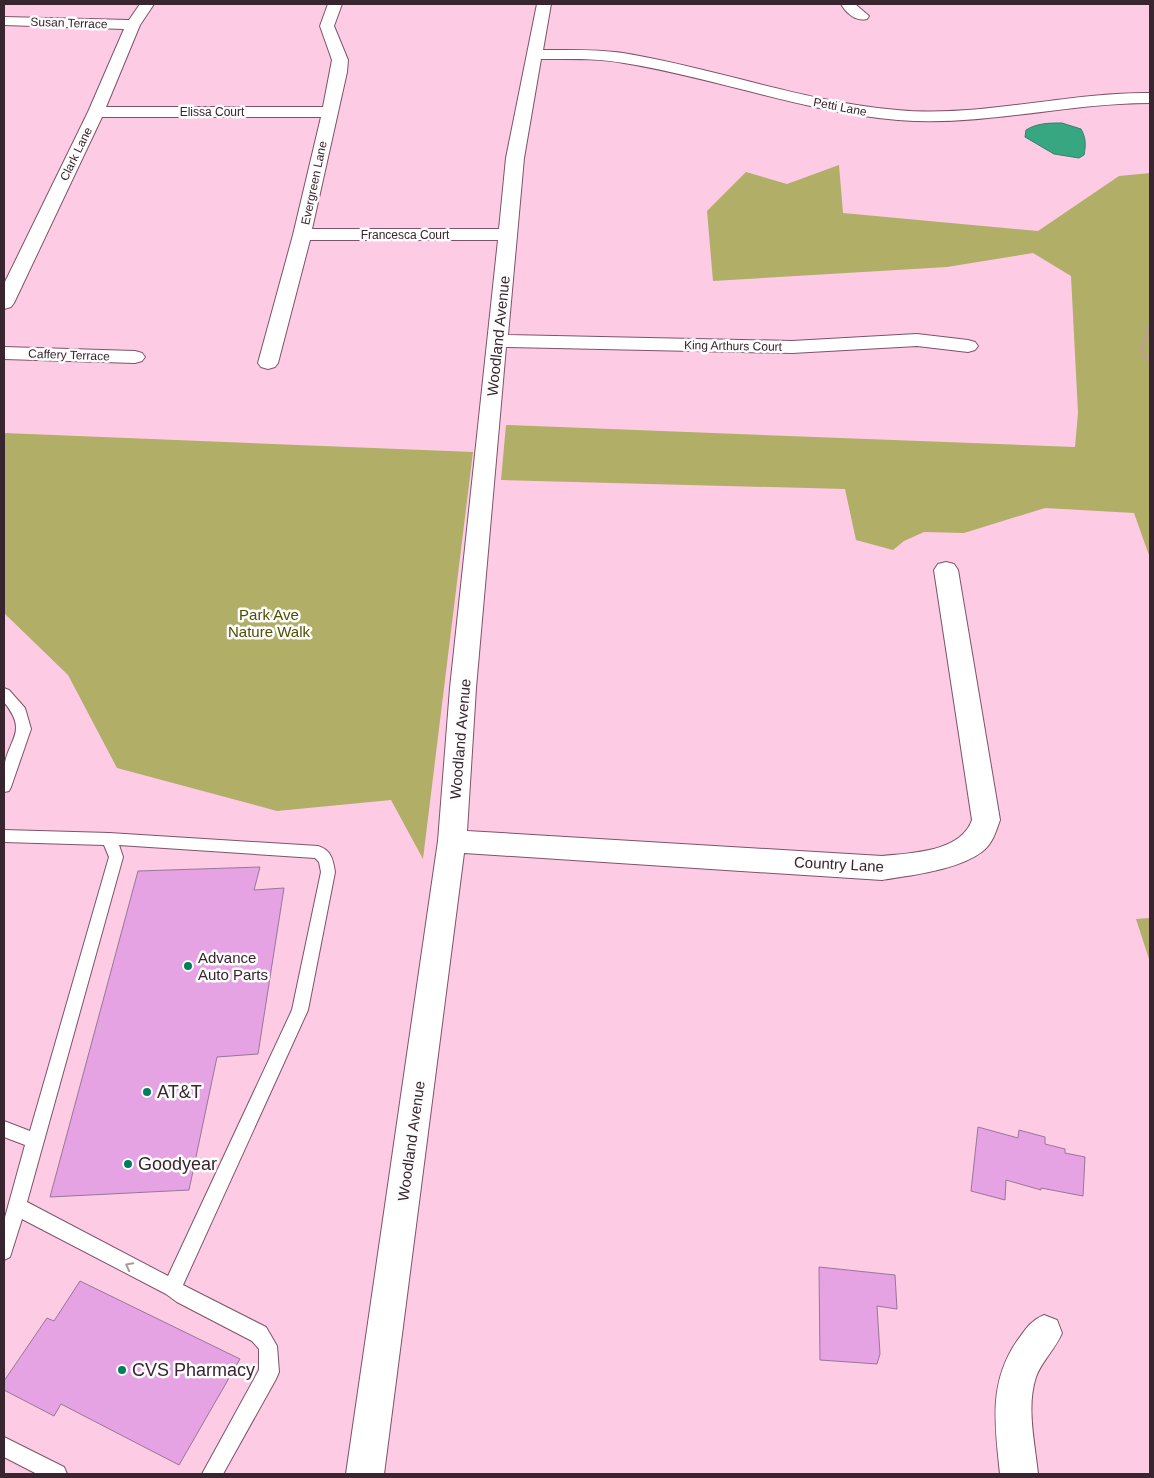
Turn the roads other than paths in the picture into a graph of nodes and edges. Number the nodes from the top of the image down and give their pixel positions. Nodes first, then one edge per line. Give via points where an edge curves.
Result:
1 (146, 4) edge
2 (335, 4) edge
3 (544, 4) edge
4 (848, 4) edge
5 (862, 16) dead end
6 (4, 21) edge
7 (133, 25) junction
8 (534, 54) junction
9 (1150, 98) edge
10 (96, 112) junction
11 (329, 112) junction
12 (508, 234) junction
13 (302, 235) junction
14 (4, 303) edge
15 (497, 341) junction
16 (968, 346) dead end
17 (4, 353) edge
18 (135, 357) dead end
19 (268, 363) dead end
20 (946, 570) dead end
21 (4, 693) edge
22 (4, 787) edge
23 (4, 836) edge
24 (108, 839) junction
25 (452, 841) junction
26 (4, 1129) edge
27 (35, 1141) junction
28 (16, 1206) junction
29 (4, 1252) edge
30 (172, 1288) junction
31 (1044, 1332) dead end
32 (4, 1447) edge
33 (57, 1474) edge
34 (212, 1474) edge
35 (365, 1474) edge
36 (1019, 1474) edge

1 - 7 street, Clark Lane
2 - 11 street, Evergreen Lane via 327,26 340,60
3 - 8 street, Woodland Avenue
4 - 5 street
6 - 7 street, Susan Terrace
7 - 10 street, Clark Lane
8 - 9 street, Petti Lane via 623,57 834,106 901,116 961,116 1091,100
8 - 12 street, Woodland Avenue via 515,158
10 - 11 street, Elissa Court
10 - 14 street, Clark Lane
11 - 13 street, Evergreen Lane
12 - 13 street, Francesca Court
12 - 15 street, Woodland Avenue
13 - 19 street, Evergreen Lane
15 - 16 street, King Arthurs Court via 792,347 916,340
15 - 25 street, Woodland Avenue via 463,688
17 - 18 street, Caffery Terrace
20 - 25 street, Country Lane via 986,820 981,836 966,847 929,861 882,868
21 - 22 lane via 20,712 24,730
23 - 24 lane
24 - 27 lane via 116,858
24 - 30 lane via 318,852 326,859 328,872 300,1010
25 - 35 street, Woodland Avenue
26 - 27 lane
27 - 28 lane
28 - 29 lane
30 -> 28 lane
30 - 34 lane via 259,1334 268,1346 269,1372
31 - 36 street via 1019,1369 1013,1408
32 - 33 lane

